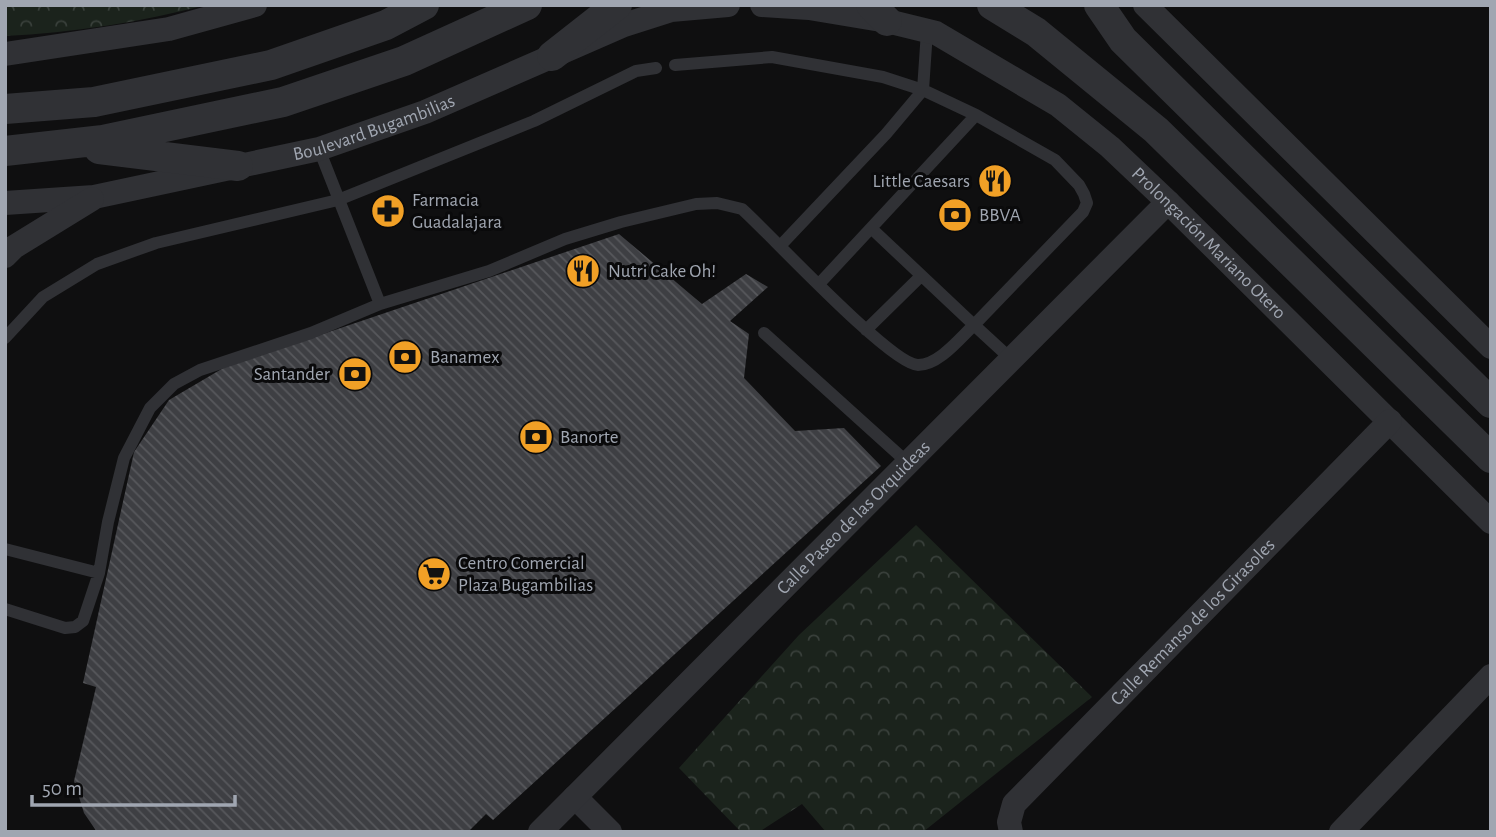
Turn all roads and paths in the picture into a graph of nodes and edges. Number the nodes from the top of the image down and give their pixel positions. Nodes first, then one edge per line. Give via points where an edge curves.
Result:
1 (255, 5) edge
2 (424, 5) edge
3 (527, 5) edge
4 (617, 5) edge
5 (728, 5) edge
6 (762, 5) edge
7 (992, 5) edge
8 (1099, 5) edge
9 (1145, 5) edge
10 (879, 13) edge
11 (927, 31) junction
12 (5, 54) edge
13 (552, 56) junction
14 (675, 65) dead end
15 (656, 68) dead end
16 (923, 90) junction
17 (5, 109) edge
18 (976, 115) junction
19 (64, 144) junction
20 (319, 149) junction
21 (5, 151) edge
22 (238, 166) junction
23 (94, 197) junction
24 (338, 200) junction
25 (1168, 202) junction
26 (5, 203) edge
27 (871, 228) junction
28 (781, 245) junction
29 (5, 256) edge
30 (921, 276) junction
31 (819, 284) junction
32 (380, 304) junction
33 (974, 325) junction
34 (866, 330) junction
35 (764, 333) dead end
36 (5, 338) edge
37 (1491, 347) edge
38 (1011, 359) junction
39 (1491, 403) edge
40 (1390, 421) junction
41 (1491, 458) edge
42 (908, 463) junction
43 (1491, 522) edge
44 (5, 549) edge
45 (99, 573) junction
46 (5, 609) edge
47 (1491, 676) edge
48 (575, 797) junction
49 (540, 832) edge
50 (610, 832) edge
51 (1011, 832) edge
52 (1341, 832) edge

1 - 12 street via 169,29
2 - 17 street via 386,25 271,65 94,102
3 - 19 street via 404,61 284,102 103,141
4 - 13 street
5 - 13 street, Boulevard Bugambilias via 671,10
6 - 10 street
7 - 41 street via 1036,32 1156,130
8 - 39 street via 1123,40
9 - 37 street
10 - 11 street, Prolongación Mariano Otero
11 - 16 lane
11 - 25 street, Prolongación Mariano Otero via 1058,105
13 - 20 street, Boulevard Bugambilias via 425,111
14 - 16 lane via 772,57 883,77
15 - 24 lane via 636,71 534,121
16 - 18 lane
16 - 28 lane
18 - 27 lane
18 - 33 lane via 1055,160 1079,186 1087,203 1077,219
19 - 21 street
19 - 22 street
20 - 22 street, Boulevard Bugambilias
20 - 24 lane
22 - 23 street, Boulevard Bugambilias
23 - 26 street, Boulevard Bugambilias
23 - 29 street
24 - 32 lane
24 - 36 lane via 156,243 97,264 43,297
25 - 38 street, Calle Paseo de las Orquideas
25 - 40 street, Prolongación Mariano Otero
27 - 30 lane
27 - 31 lane
28 - 31 lane
28 - 32 lane via 742,209 696,204 587,232 489,271
30 - 33 lane
30 - 34 lane
31 - 34 lane
32 - 45 lane via 312,333 200,370 164,392 141,423 124,458
33 - 34 lane via 933,360 919,365 902,360
33 - 38 lane
35 - 42 lane
38 - 42 street, Calle Paseo de las Orquideas
40 - 43 street, Prolongación Mariano Otero
40 - 51 street, Calle Remanso de los Girasoles via 1014,804
42 - 48 street, Calle Paseo de las Orquideas
44 - 45 lane
45 - 46 lane via 83,621 75,627
47 - 52 street
48 - 49 street, Calle Paseo de las Orquideas
48 - 50 street

